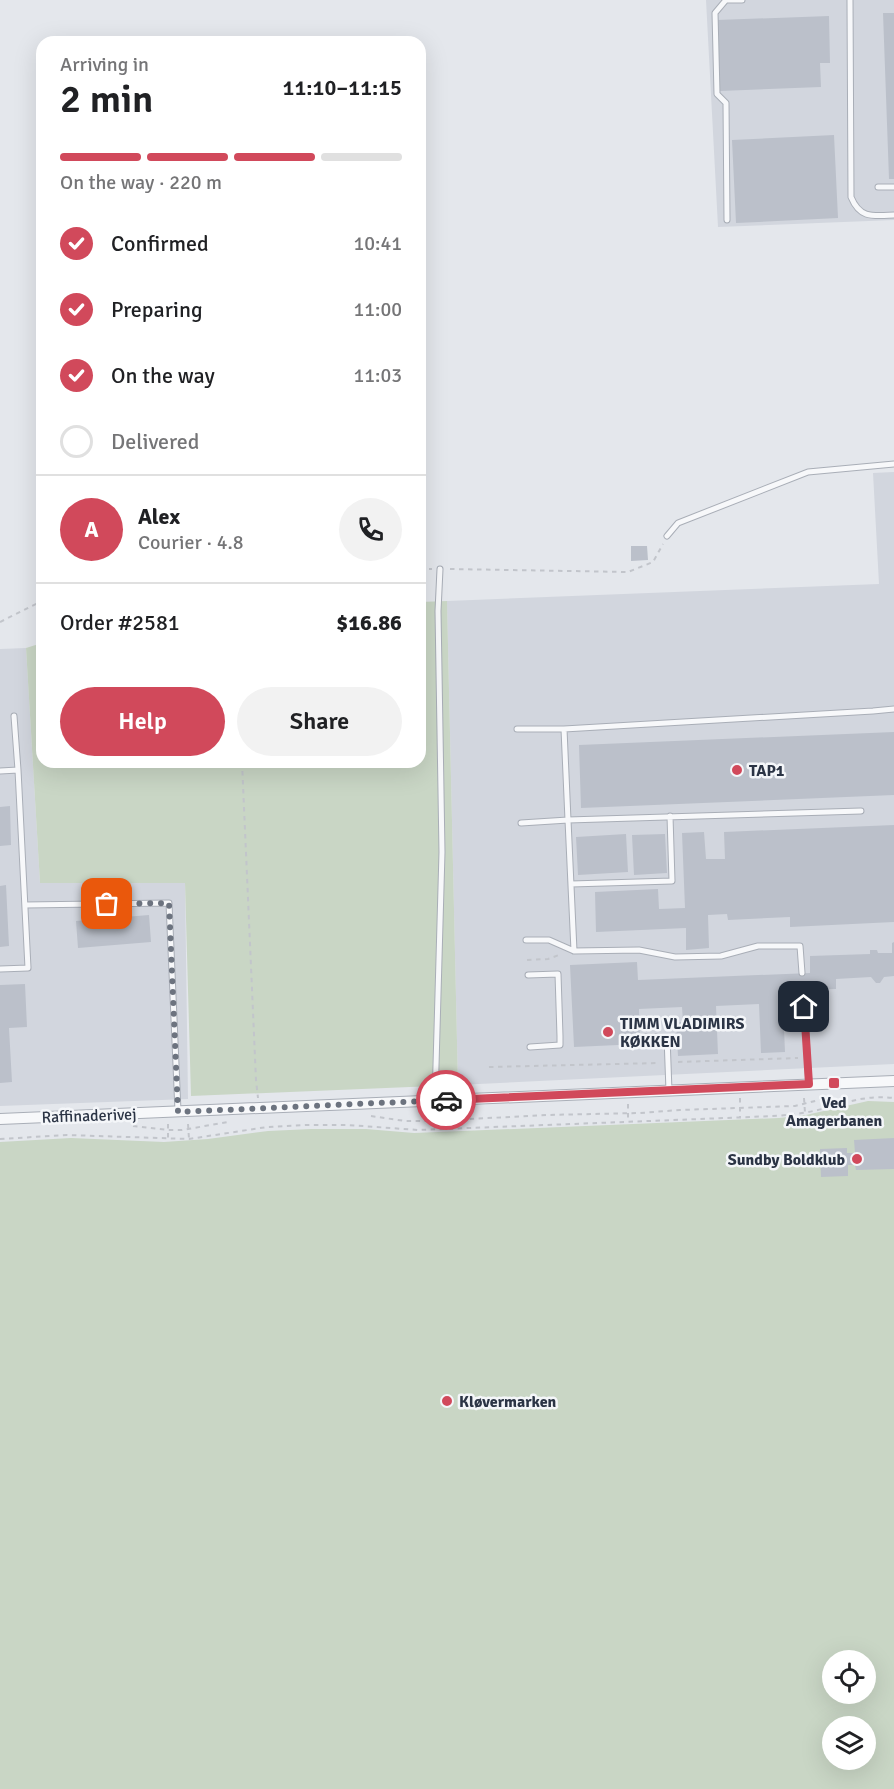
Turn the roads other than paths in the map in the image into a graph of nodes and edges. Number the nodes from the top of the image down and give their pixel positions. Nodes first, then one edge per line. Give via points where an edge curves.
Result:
1 (742, 0) edge
2 (850, 0) edge
3 (879, 187) dead end
4 (894, 187) edge
5 (894, 215) edge
6 (727, 220) dead end
7 (894, 464) edge
8 (667, 536) road end
9 (440, 569) road end
10 (894, 709) edge
11 (14, 716) dead end
12 (517, 729) dead end
13 (564, 729) junction
14 (18, 770) junction
15 (0, 771) edge
16 (861, 811) dead end
17 (670, 816) junction
18 (568, 820) junction
19 (520, 823) dead end
20 (571, 884) junction
21 (25, 905) junction
22 (526, 940) dead end
23 (574, 951) junction
24 (0, 969) edge
25 (802, 973) dead end
26 (528, 975) dead end
27 (803, 989) dead end
28 (644, 1037) dead end
29 (530, 1047) dead end
30 (894, 1081) edge
31 (809, 1084) junction
32 (669, 1091) junction
33 (435, 1101) junction
34 (178, 1112) junction
35 (0, 1119) edge

1 - 6 lane via 726,0 715,13 717,94 726,103
2 - 5 lane via 851,196 855,208 869,216
3 - 4 lane
7 - 8 lane via 808,472 678,523
9 - 33 lane via 442,852
10 - 13 lane
11 - 14 lane
12 - 13 lane
13 - 18 lane
14 - 15 lane
14 - 21 lane
16 - 17 lane
17 - 18 lane
17 - 20 lane via 672,881
18 - 19 lane
18 - 20 lane
20 - 23 lane
21 - 24 lane via 28,968
21 - 34 lane via 169,903
22 - 23 lane via 549,940
23 - 25 lane via 639,950 675,957 721,956 758,946 800,946
26 - 29 lane via 558,974 560,1026 560,1045
27 - 31 lane
28 - 32 lane via 667,1037
30 - 31 street, Raffinaderivej
31 - 32 street, Raffinaderivej
32 - 33 street, Raffinaderivej
33 - 34 street, Raffinaderivej
34 - 35 street, Raffinaderivej

